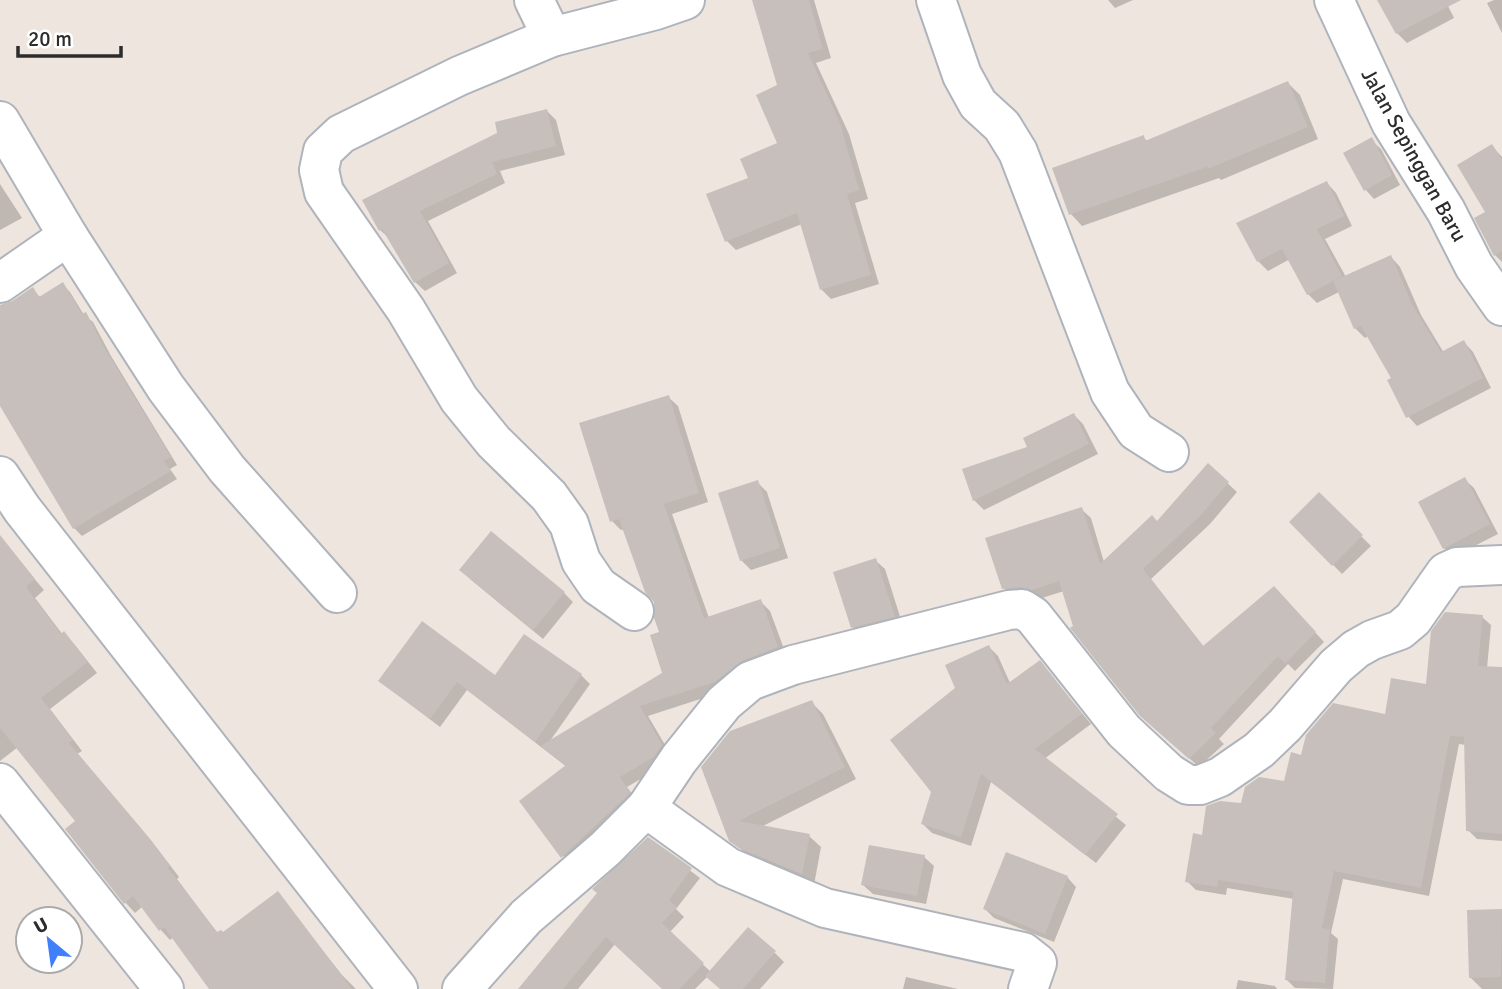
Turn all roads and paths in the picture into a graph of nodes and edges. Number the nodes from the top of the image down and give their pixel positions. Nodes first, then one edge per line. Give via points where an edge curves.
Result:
1 (534, 0) edge
2 (685, 0) edge
3 (936, 0) edge
4 (1334, 0) edge
5 (552, 37) junction
6 (0, 121) edge
7 (68, 236) junction
8 (0, 283) edge
9 (1502, 306) edge
10 (1168, 452) dead end
11 (0, 476) edge
12 (11, 516) edge
13 (1502, 565) edge
14 (337, 593) dead end
15 (634, 611) dead end
16 (0, 783) edge
17 (646, 808) junction
18 (164, 989) edge
19 (398, 989) edge
20 (462, 989) edge
21 (1028, 989) edge

1 - 5 street
2 - 5 street
3 - 10 street via 962,75 978,104 1002,126 1018,152 1110,392 1136,431
4 - 9 street, Jalan Sepinggan Baru via 1391,123
5 - 15 street via 341,134 323,150 319,170 324,192 406,310 459,399 494,442 549,496 569,524 580,561 597,586
6 - 7 street
7 - 8 street
7 - 14 street via 166,388 219,459
11 - 12 street
12 - 19 street
13 - 17 street via 1457,567 1446,572 1413,619 1400,630 1356,649 1259,750 1200,785 1188,785 1169,773 1124,731 1033,616 1009,610 805,662 750,681 723,704
16 - 18 street
17 - 20 street via 526,917
17 - 21 street via 728,867 825,908 1023,953 1037,963

